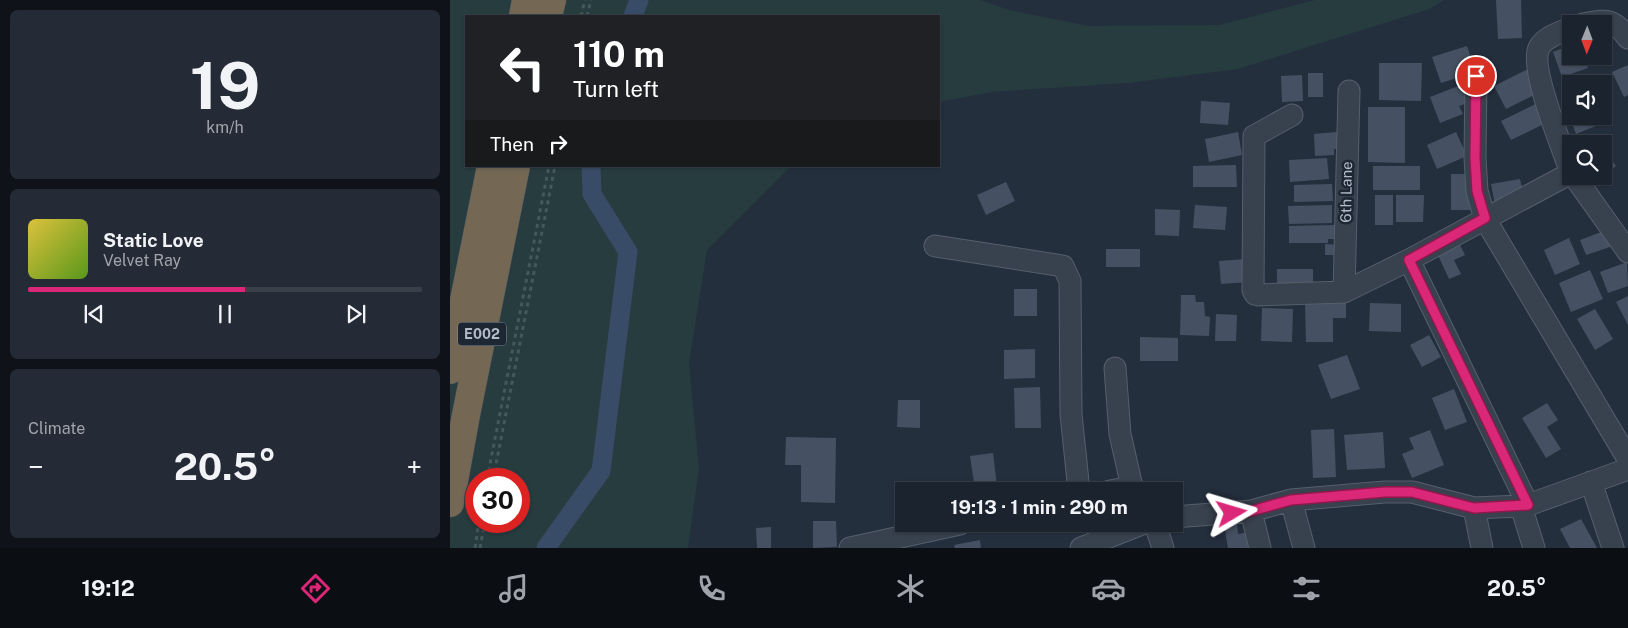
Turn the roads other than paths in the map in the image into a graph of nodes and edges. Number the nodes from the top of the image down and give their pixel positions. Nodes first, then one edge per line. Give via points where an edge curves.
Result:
1 (526, 0) edge
2 (552, 0) edge
3 (523, 15) edge
4 (548, 15) edge
5 (1612, 23) edge
6 (1562, 31) edge
7 (1628, 38) edge
8 (1476, 76) dead end
9 (1349, 91) dead end
10 (1292, 115) dead end
11 (1562, 146) edge
12 (491, 167) edge
13 (516, 167) edge
14 (1562, 178) edge
15 (1580, 185) edge
16 (1485, 218) junction
17 (936, 246) dead end
18 (1628, 252) edge
19 (1409, 260) junction
20 (1344, 292) junction
21 (1115, 368) dead end
22 (450, 370) edge
23 (1628, 459) edge
24 (1628, 469) edge
25 (1078, 482) edge
26 (1132, 482) edge
27 (1591, 482) junction
28 (1291, 500) junction
29 (450, 503) edge
30 (1524, 506) junction
31 (1474, 508) junction
32 (1251, 511) junction
33 (1183, 516) edge
34 (923, 532) edge
35 (1122, 532) edge
36 (1158, 532) edge
37 (850, 548) edge
38 (1081, 548) edge
39 (1163, 548) edge
40 (1260, 548) edge
41 (1304, 548) edge
42 (1482, 548) edge
43 (1534, 548) edge
44 (1613, 548) edge

1 - 3 highway
2 - 4 highway
5 - 7 street
6 - 11 street via 1540,45 1536,57
8 - 16 street via 1477,191
9 - 20 street, 6th Lane
10 - 20 street via 1254,136 1253,290 1259,295
12 - 22 highway, E002
13 - 29 highway, E002
14 - 16 street
15 - 18 street
16 - 19 street
16 - 23 street
17 - 25 street via 1063,266 1070,281 1071,414
19 - 20 street
19 - 30 street
21 - 26 street via 1120,434
24 - 27 street
27 - 30 street
27 - 44 street
28 - 31 street via 1412,492
28 - 32 street
28 - 41 street
30 - 31 street
30 - 43 street
31 - 42 street
32 - 33 street
32 - 40 street
34 - 37 street
35 - 38 street
36 - 39 street

